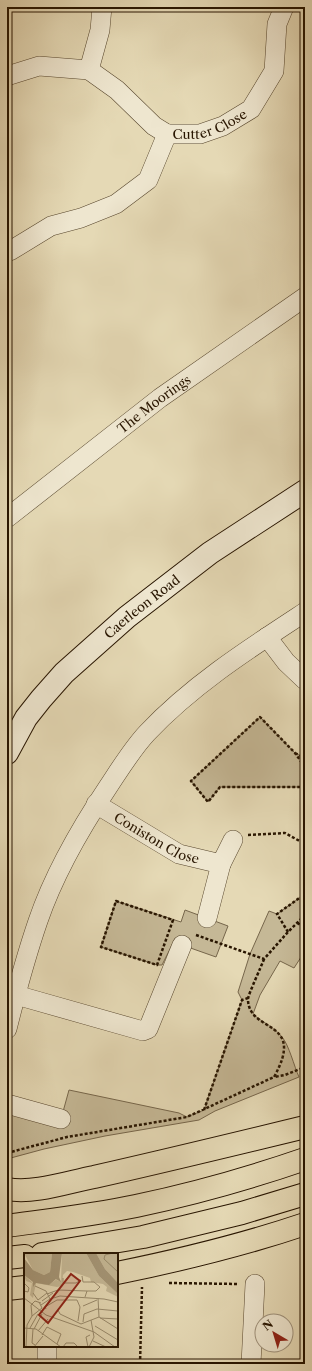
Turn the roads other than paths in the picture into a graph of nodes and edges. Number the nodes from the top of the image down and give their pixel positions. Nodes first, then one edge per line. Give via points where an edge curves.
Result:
1 (102, 7) edge
2 (284, 7) edge
3 (89, 70) junction
4 (7, 76) edge
5 (167, 134) junction
6 (10, 251) dead end
7 (305, 297) edge
8 (305, 491) edge
9 (7, 518) edge
10 (305, 612) edge
11 (266, 637) junction
12 (305, 680) edge
13 (7, 753) edge
14 (96, 804) junction
15 (233, 840) road end
16 (221, 864) junction
17 (207, 918) dead end
18 (188, 939) road end
19 (16, 995) junction
20 (7, 1029) edge
21 (7, 1104) edge
22 (61, 1119) dead end
23 (305, 1128) edge
24 (305, 1159) edge
25 (7, 1189) edge
26 (305, 1194) edge
27 (305, 1224) edge
28 (7, 1226) edge
29 (48, 1253) edge
30 (24, 1256) edge
31 (7, 1258) edge
32 (118, 1273) edge
33 (255, 1284) road end
34 (24, 1287) edge
35 (7, 1290) edge
36 (47, 1347) edge
37 (47, 1364) edge
38 (251, 1364) edge

1 - 3 street via 100,30
2 - 5 street, Cutter Close via 278,24 274,71 251,109 223,126 200,134
3 - 4 street via 39,66
3 - 5 street via 117,90 154,126
5 - 6 street, Cutter Close via 148,180 116,204 81,218 51,226
7 - 9 street, The Moorings via 160,398
8 - 13 main road, Caerleon Road via 210,553 127,617 64,673 41,699 26,718
10 - 11 street
11 - 12 street
11 - 14 street via 186,697 146,734
14 - 16 street, Coniston Close via 179,854
14 - 19 street via 55,880 38,920
15 - 16 street
16 - 17 street
18 - 19 street via 148,1029 143,1031
19 - 20 street
21 - 22 street
23 - 25 highway via 45,1187 16,1191
24 - 28 highway via 226,1183 135,1206 73,1218
26 - 29 highway via 242,1213 143,1237
27 - 32 highway via 178,1260
30 - 31 highway
33 - 38 street
34 - 35 highway
36 - 37 street

